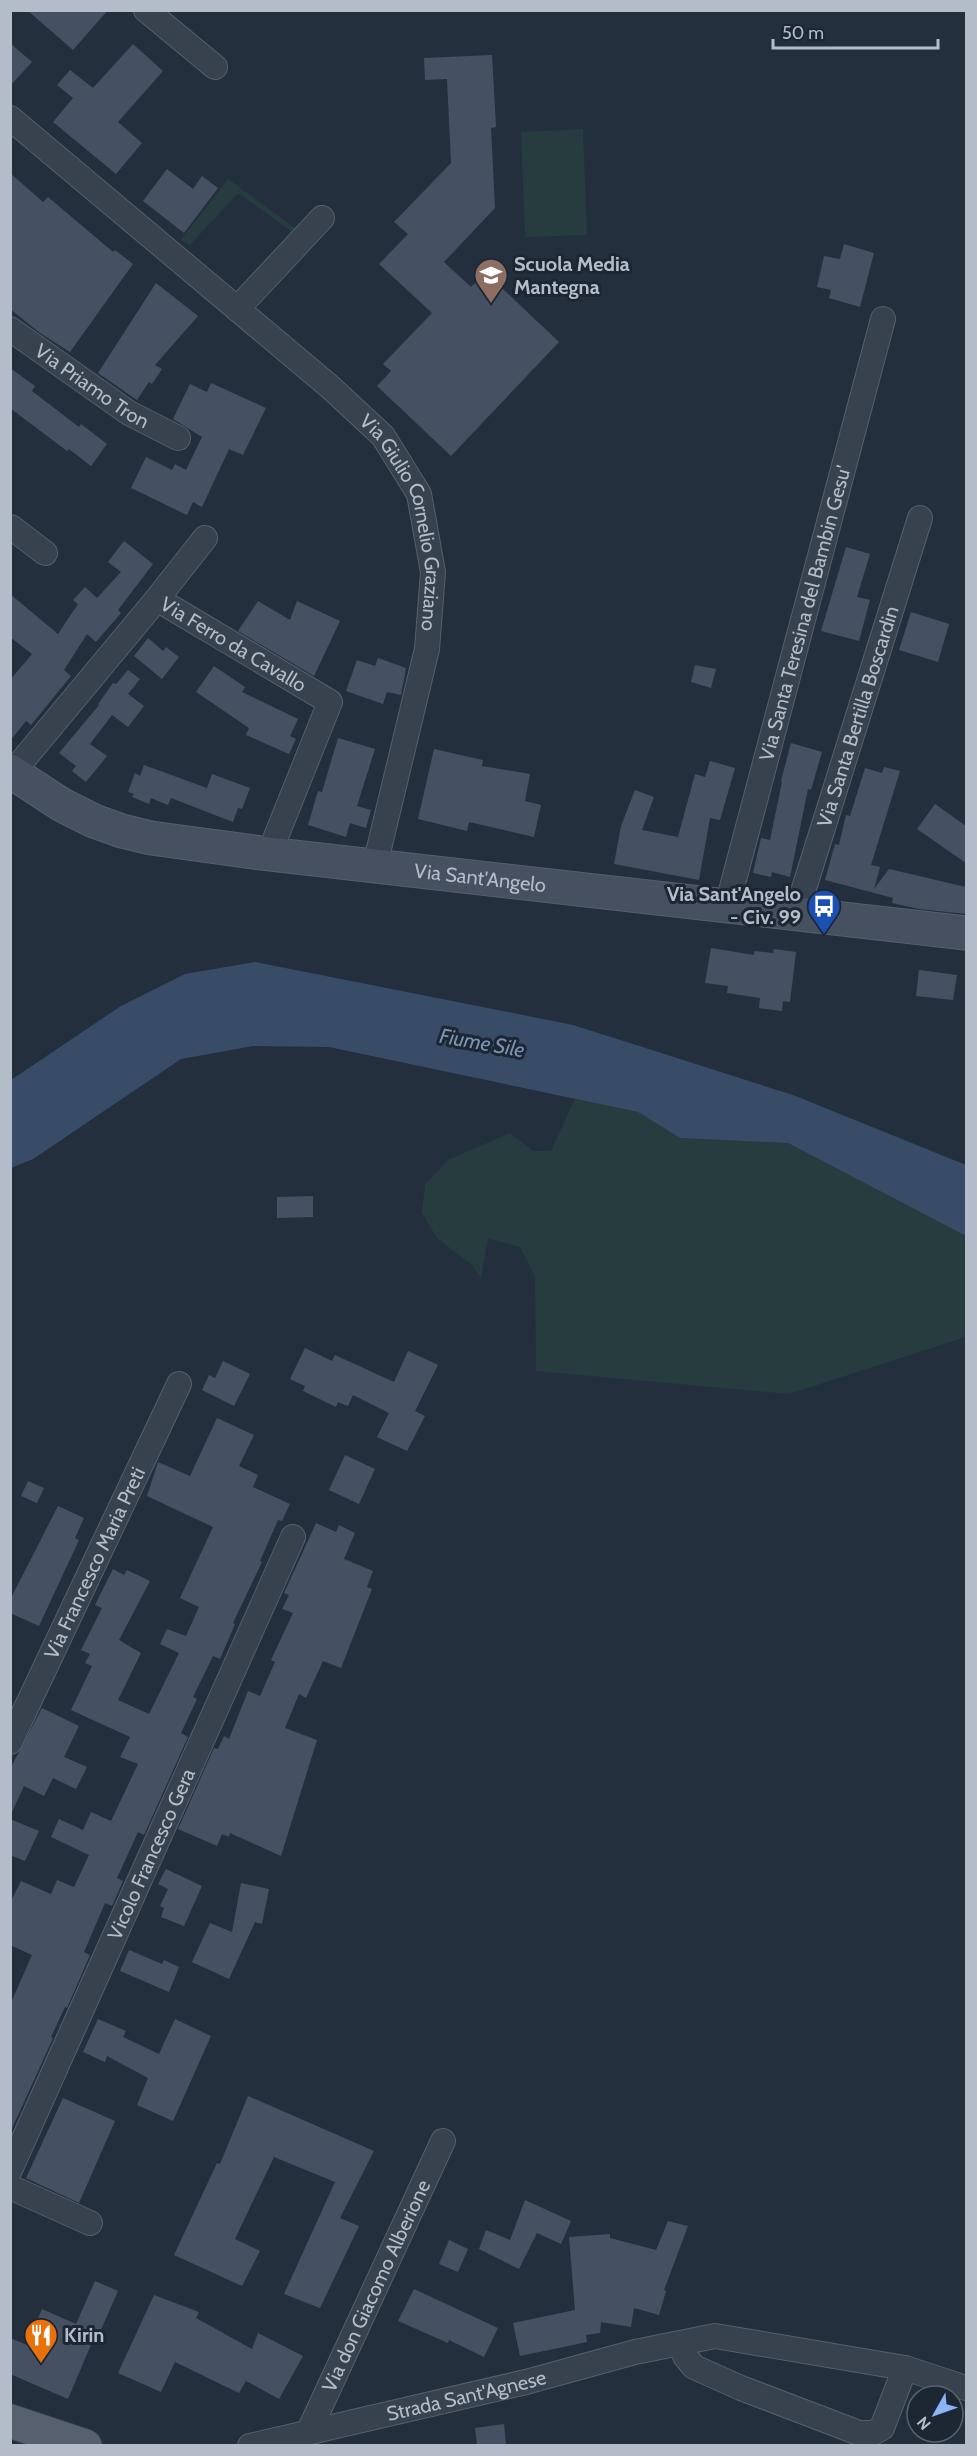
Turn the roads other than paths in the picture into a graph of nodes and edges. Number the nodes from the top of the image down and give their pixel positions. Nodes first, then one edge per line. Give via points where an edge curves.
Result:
1 (146, 10) edge
2 (215, 66) dead end
3 (10, 118) edge
4 (322, 218) dead end
5 (237, 309) junction
6 (883, 319) dead end
7 (10, 329) edge
8 (178, 438) dead end
9 (920, 518) dead end
10 (11, 527) edge
11 (205, 538) dead end
12 (45, 553) dead end
13 (157, 599) junction
14 (12, 771) edge
15 (269, 854) junction
16 (375, 865) junction
17 (727, 906) junction
18 (796, 914) junction
19 (966, 933) edge
20 (179, 1384) dead end
21 (293, 1537) dead end
22 (10, 1742) edge
23 (443, 2141) dead end
24 (10, 2170) edge
25 (10, 2187) edge
26 (90, 2223) dead end
27 (681, 2343) junction
28 (905, 2368) junction
29 (966, 2388) edge
30 (10, 2421) edge
31 (309, 2431) junction
32 (86, 2445) edge
33 (250, 2445) edge

1 - 2 street
3 - 5 street, Via Giulio Cornelio Graziano
4 - 5 street
5 - 16 street, Via Giulio Cornelio Graziano via 383,436 419,494 433,572 427,649
6 - 17 street, Via Santa Teresina del Bambin Gesu'
7 - 8 street, Via Priamo Tron via 129,413
9 - 18 street, Via Santa Bertilla Boscardin
10 - 12 street
11 - 13 street
13 - 14 street, Via Ferro da Cavallo
13 - 15 street, Via Ferro da Cavallo via 330,702
14 - 15 street, Via Sant'Angelo via 62,805 122,831
15 - 16 street, Via Sant'Angelo
16 - 17 street, Via Sant'Angelo
17 - 18 street, Via Sant'Angelo
18 - 19 street, Via Sant'Angelo
20 - 22 street, Via Francesco Maria Preti
21 - 24 street, Vicolo Francesco Gera
23 - 31 street, Via don Giacomo Alberione
25 - 26 street
27 - 28 street, Strada Sant'Agnese via 715,2336
27 - 28 street via 694,2367 859,2433 882,2428
27 - 31 street, Strada Sant'Agnese
28 - 29 street, Strada Sant'Agnese
30 - 32 main road
31 - 33 street, Strada Sant'Agnese

